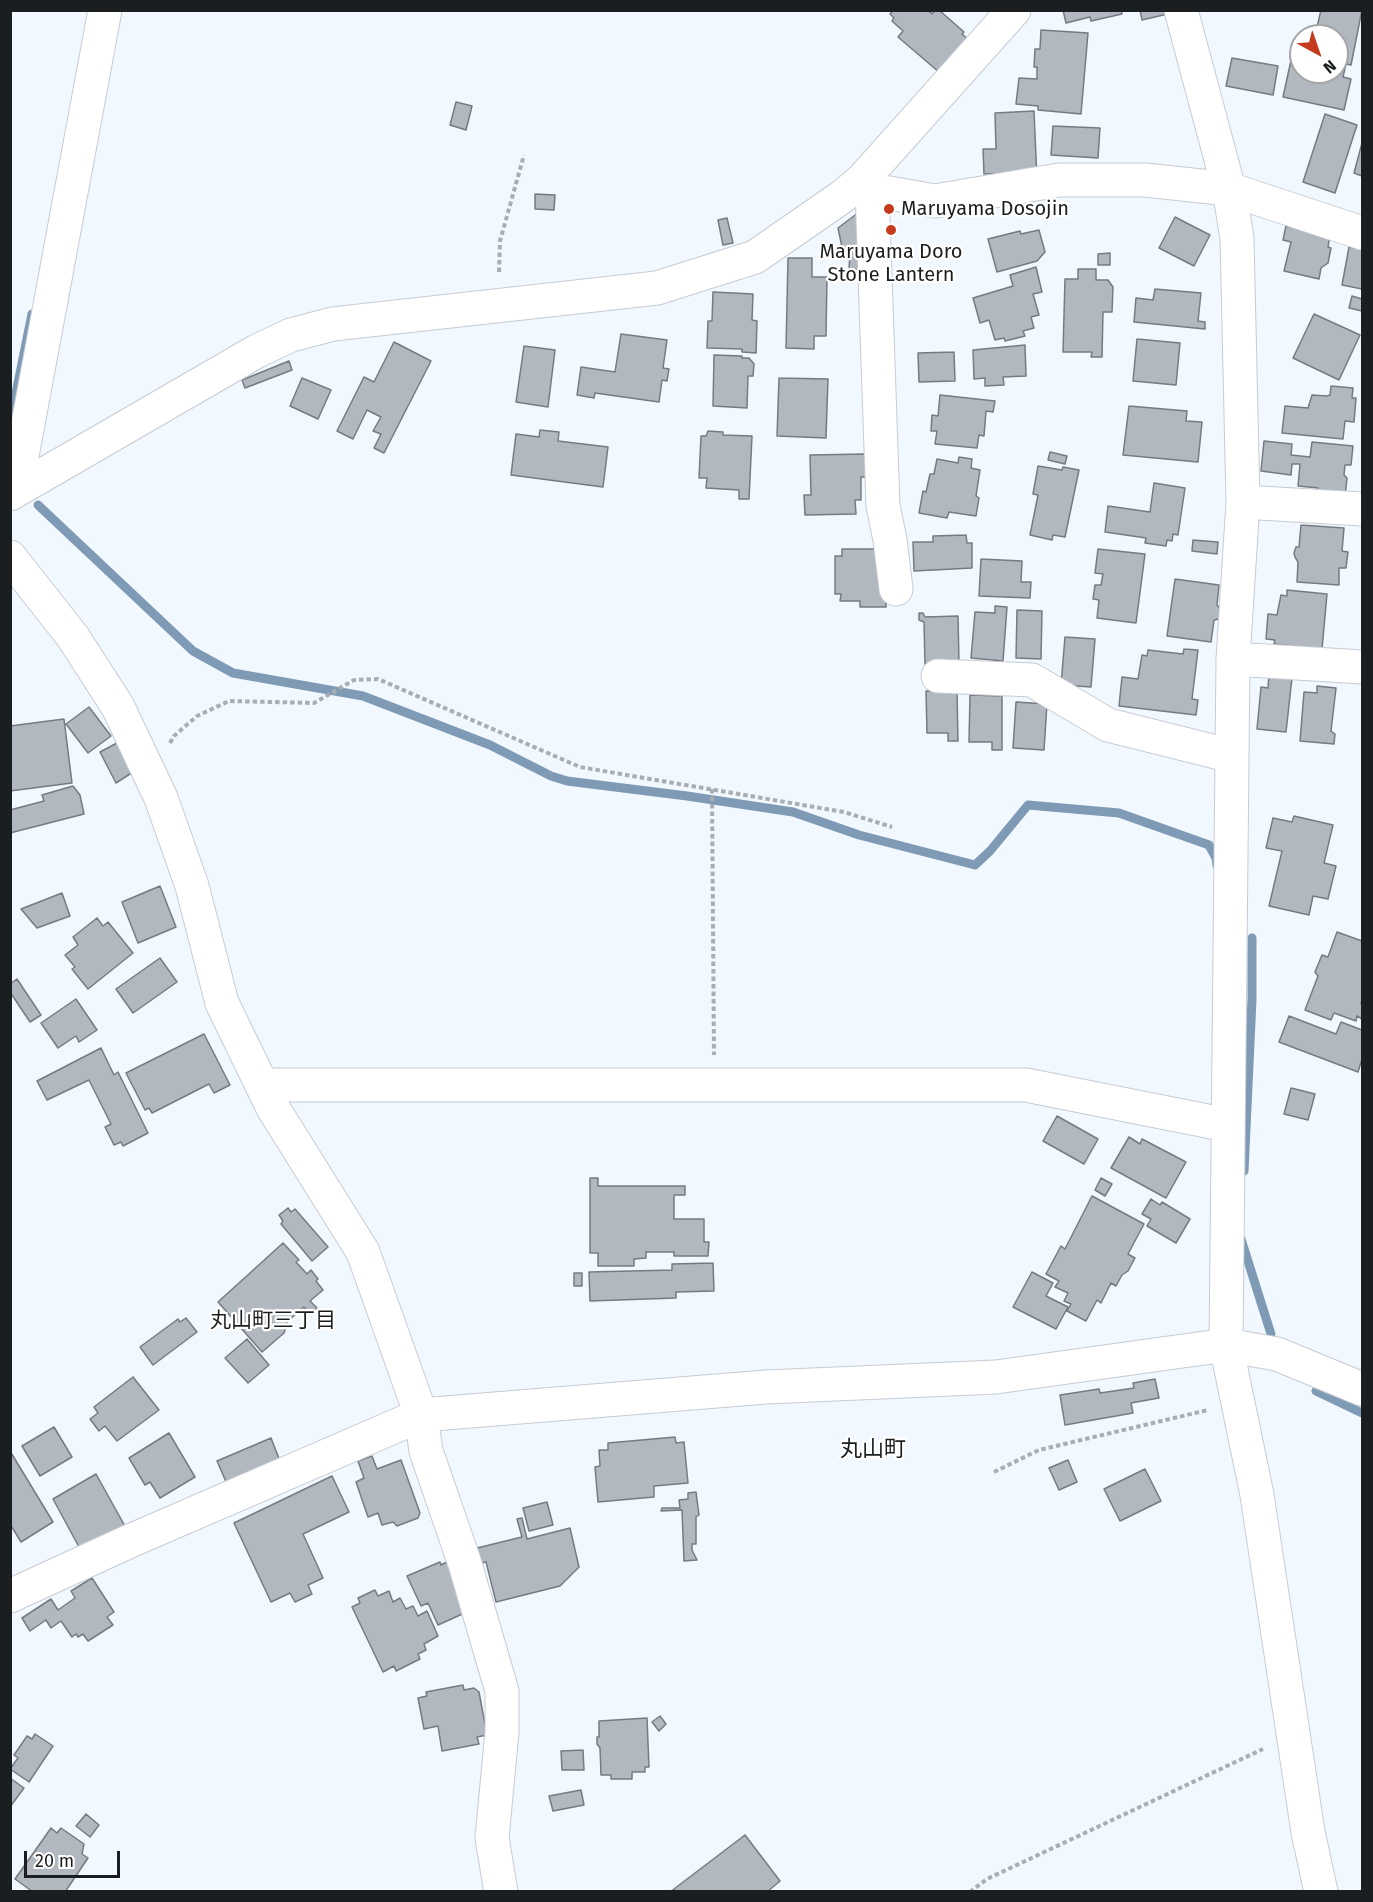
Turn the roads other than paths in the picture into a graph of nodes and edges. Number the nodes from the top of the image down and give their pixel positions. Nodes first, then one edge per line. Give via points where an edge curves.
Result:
1 (105, 10) edge
2 (1014, 10) edge
3 (1181, 10) edge
4 (868, 184) junction
5 (1229, 189) junction
6 (1362, 233) edge
7 (10, 471) edge
8 (10, 494) edge
9 (1244, 502) junction
10 (1362, 509) edge
11 (10, 557) edge
12 (896, 589) dead end
13 (1233, 659) junction
14 (1362, 667) edge
15 (938, 676) dead end
16 (1232, 756) junction
17 (262, 1085) junction
18 (1227, 1125) junction
19 (1226, 1345) junction
20 (1362, 1389) edge
21 (421, 1415) junction
22 (10, 1596) edge
23 (501, 1892) edge
24 (1321, 1892) edge

1 - 7 street via 22,456
2 - 4 street
3 - 5 street
4 - 5 street via 935,201 1059,180 1145,180
4 - 8 street via 843,196 756,257 657,288 333,324 291,335 246,357
4 - 12 street via 883,507
5 - 6 street
5 - 9 street via 1237,237
9 - 10 street
9 - 13 street
11 - 17 street via 73,637 118,707 161,798 192,886 222,1003
13 - 14 street
13 - 16 street
15 - 16 street via 1032,680 1108,725
16 - 18 street
17 - 18 street via 1026,1085
17 - 21 street via 363,1252
18 - 19 street
19 - 20 street via 1276,1354
19 - 21 street via 996,1377 766,1387
19 - 24 street via 1257,1495 1308,1832
21 - 22 street
21 - 23 street via 426,1451 465,1564 502,1691 492,1838

